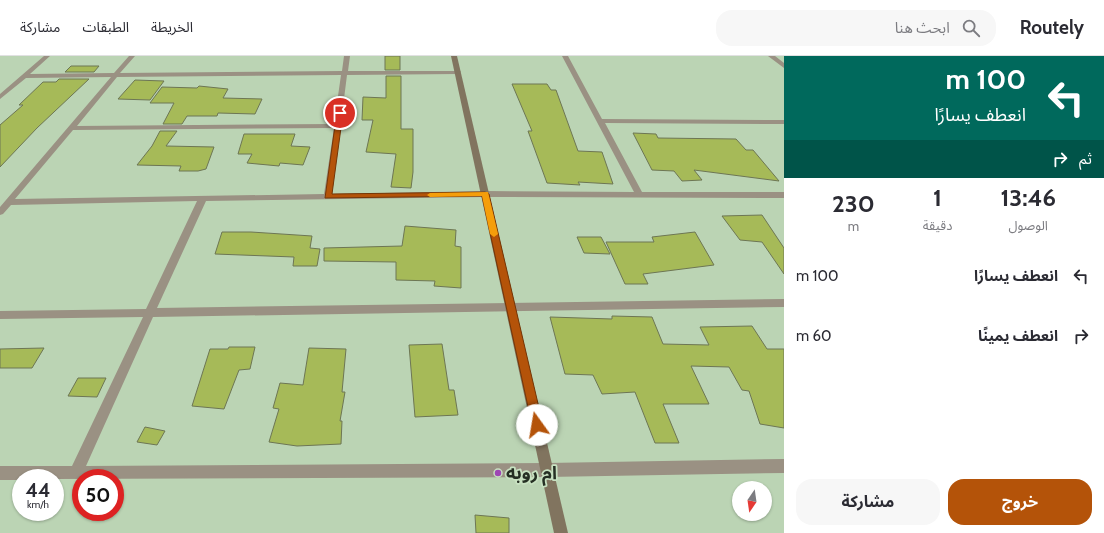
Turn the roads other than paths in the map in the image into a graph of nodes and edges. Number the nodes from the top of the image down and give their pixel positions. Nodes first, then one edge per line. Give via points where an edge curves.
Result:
1 (47, 56) edge
2 (132, 56) edge
3 (347, 56) edge
4 (454, 56) edge
5 (565, 56) edge
6 (772, 56) edge
7 (784, 66) edge
8 (345, 72) junction
9 (458, 72) junction
10 (116, 75) junction
11 (24, 76) junction
12 (0, 96) edge
13 (600, 121) junction
14 (784, 122) edge
15 (338, 126) junction
16 (71, 128) junction
17 (485, 194) junction
18 (640, 195) junction
19 (328, 196) junction
20 (784, 196) edge
21 (203, 198) junction
22 (8, 202) junction
23 (0, 212) edge
24 (784, 303) edge
25 (511, 308) junction
26 (151, 312) junction
27 (0, 315) edge
28 (784, 466) edge
29 (77, 469) edge
30 (547, 470) junction
31 (72, 472) edge
32 (124, 472) edge
33 (0, 473) edge
34 (562, 533) edge

1 - 11 street
2 - 10 street
3 - 8 street
4 - 9 main road
5 - 13 street
6 - 7 street
8 - 9 street
8 - 10 street
8 - 15 street
9 - 17 main road
10 - 11 street
10 - 16 street
11 - 12 street
13 - 14 street
13 - 18 street
15 - 16 street
15 - 19 street
16 - 22 street
17 - 18 street
17 - 19 street
17 - 25 main road
18 - 20 street
19 - 21 street
21 - 22 street
21 - 26 street
22 - 23 street
24 - 25 street
25 - 26 street
25 - 30 main road
26 - 27 street
26 - 29 street
28 - 30 street
30 - 32 street
30 - 34 main road
31 - 33 street

